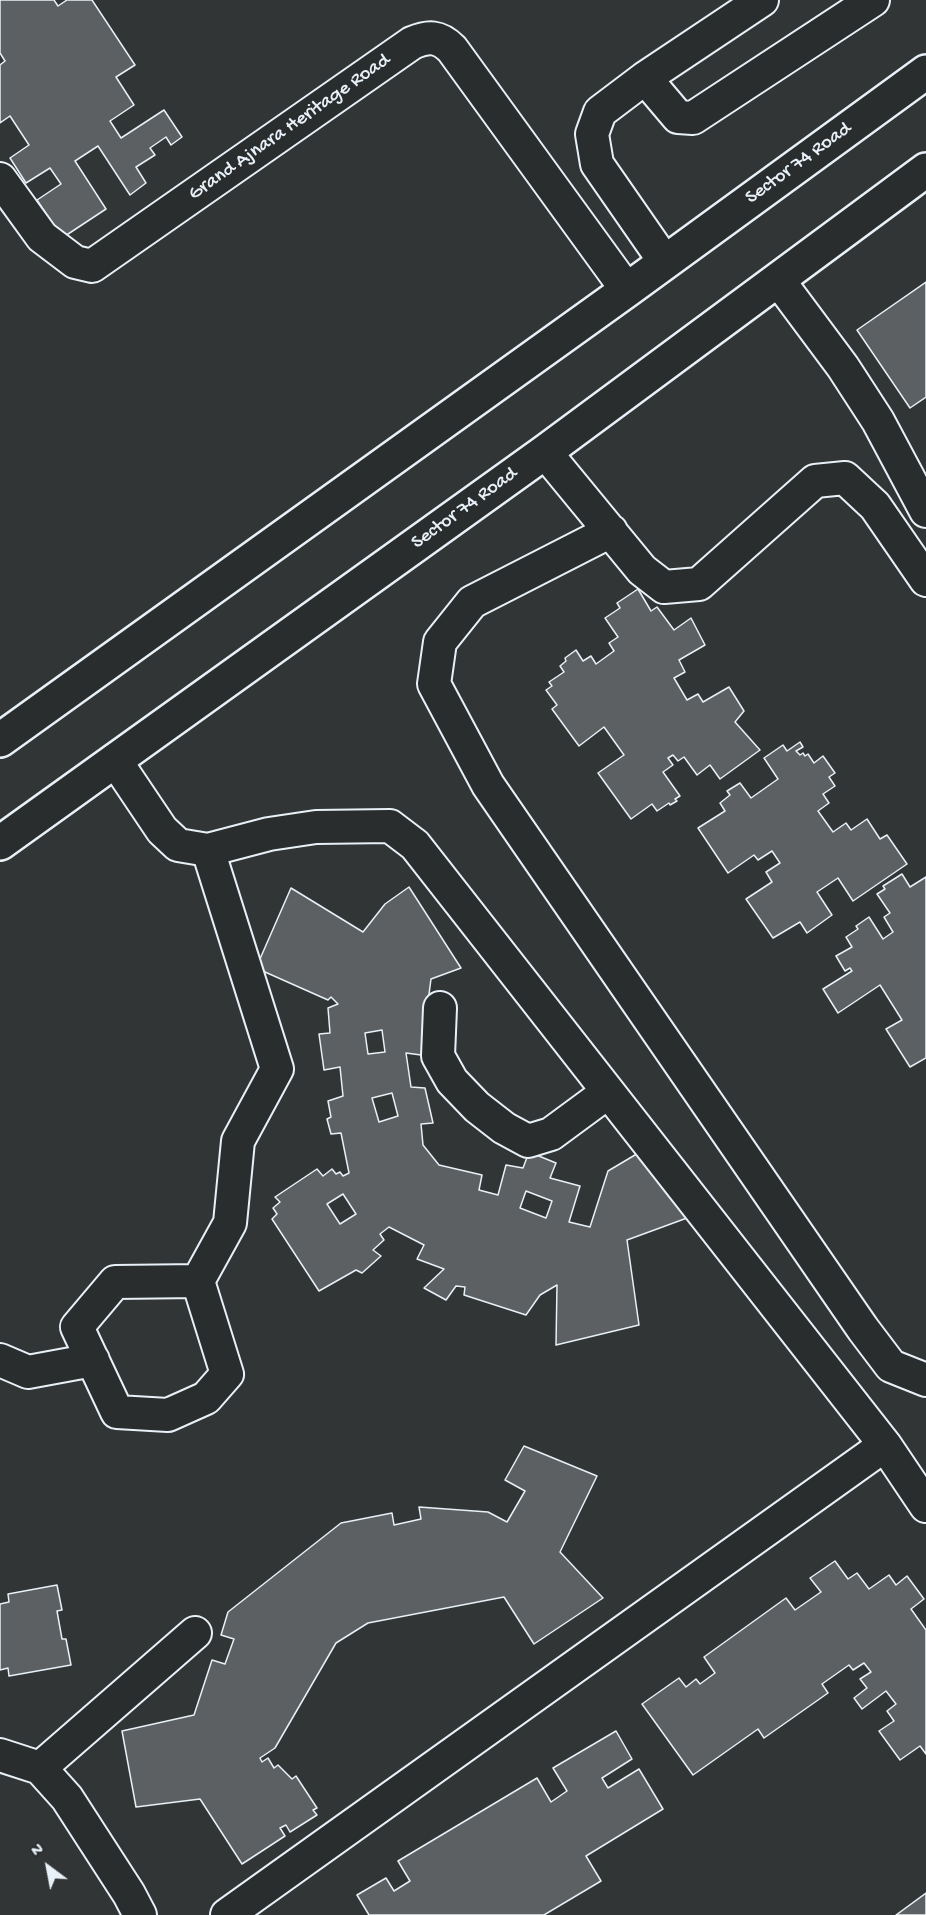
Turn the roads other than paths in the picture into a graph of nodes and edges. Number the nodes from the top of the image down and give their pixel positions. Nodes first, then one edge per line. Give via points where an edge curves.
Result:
1 (762, 0) edge
2 (873, 0) edge
3 (926, 72) edge
4 (645, 78) junction
5 (597, 164) junction
6 (926, 170) edge
7 (0, 179) edge
8 (556, 193) junction
9 (665, 262) junction
10 (779, 280) junction
11 (627, 290) junction
12 (545, 452) junction
13 (926, 511) edge
14 (611, 531) junction
15 (926, 580) edge
16 (0, 740) edge
17 (116, 760) junction
18 (0, 843) edge
19 (208, 850) junction
20 (440, 1008) dead end
21 (608, 1092) junction
22 (198, 1281) junction
23 (0, 1360) edge
24 (93, 1360) junction
25 (926, 1380) edge
26 (885, 1444) junction
27 (926, 1506) edge
28 (195, 1633) dead end
29 (0, 1755) edge
30 (40, 1768) junction
31 (140, 1915) edge
32 (227, 1915) edge

1 - 4 street
2 - 4 street via 693,118 678,117
3 - 9 street, Sector 74 Road
4 - 5 street via 600,112 592,134
5 - 8 street
5 - 9 street
6 - 10 street, Sector 74 Road
7 - 8 street, Grand Ajnara Heritage Road via 42,237 75,262 93,266 412,43 432,38 442,40 452,49
8 - 11 street, Grand Ajnara Heritage Road
9 - 11 street, Sector 74 Road
10 - 12 street, Sector 74 Road
10 - 13 street via 878,421
11 - 16 street, Sector 74 Road
12 - 14 street
12 - 17 street, Sector 74 Road
14 - 15 street via 642,570 664,587 699,584 816,481 845,478 875,506
14 - 25 street via 472,602 440,642 434,684 488,785 863,1329 891,1366
17 - 18 street, Sector 74 Road
17 - 19 street via 162,830 178,844
19 - 21 street via 316,827 390,826 415,845
19 - 22 street via 277,1069 238,1141 230,1224
20 - 21 street via 438,1056 452,1081 477,1107 528,1141 551,1134
21 - 26 street
22 - 24 street via 115,1282 77,1327
22 - 24 street via 227,1374 206,1398 168,1415 117,1412
23 - 24 street via 28,1372
26 - 27 street
26 - 32 street
28 - 30 street
29 - 30 street
30 - 31 street via 67,1798

